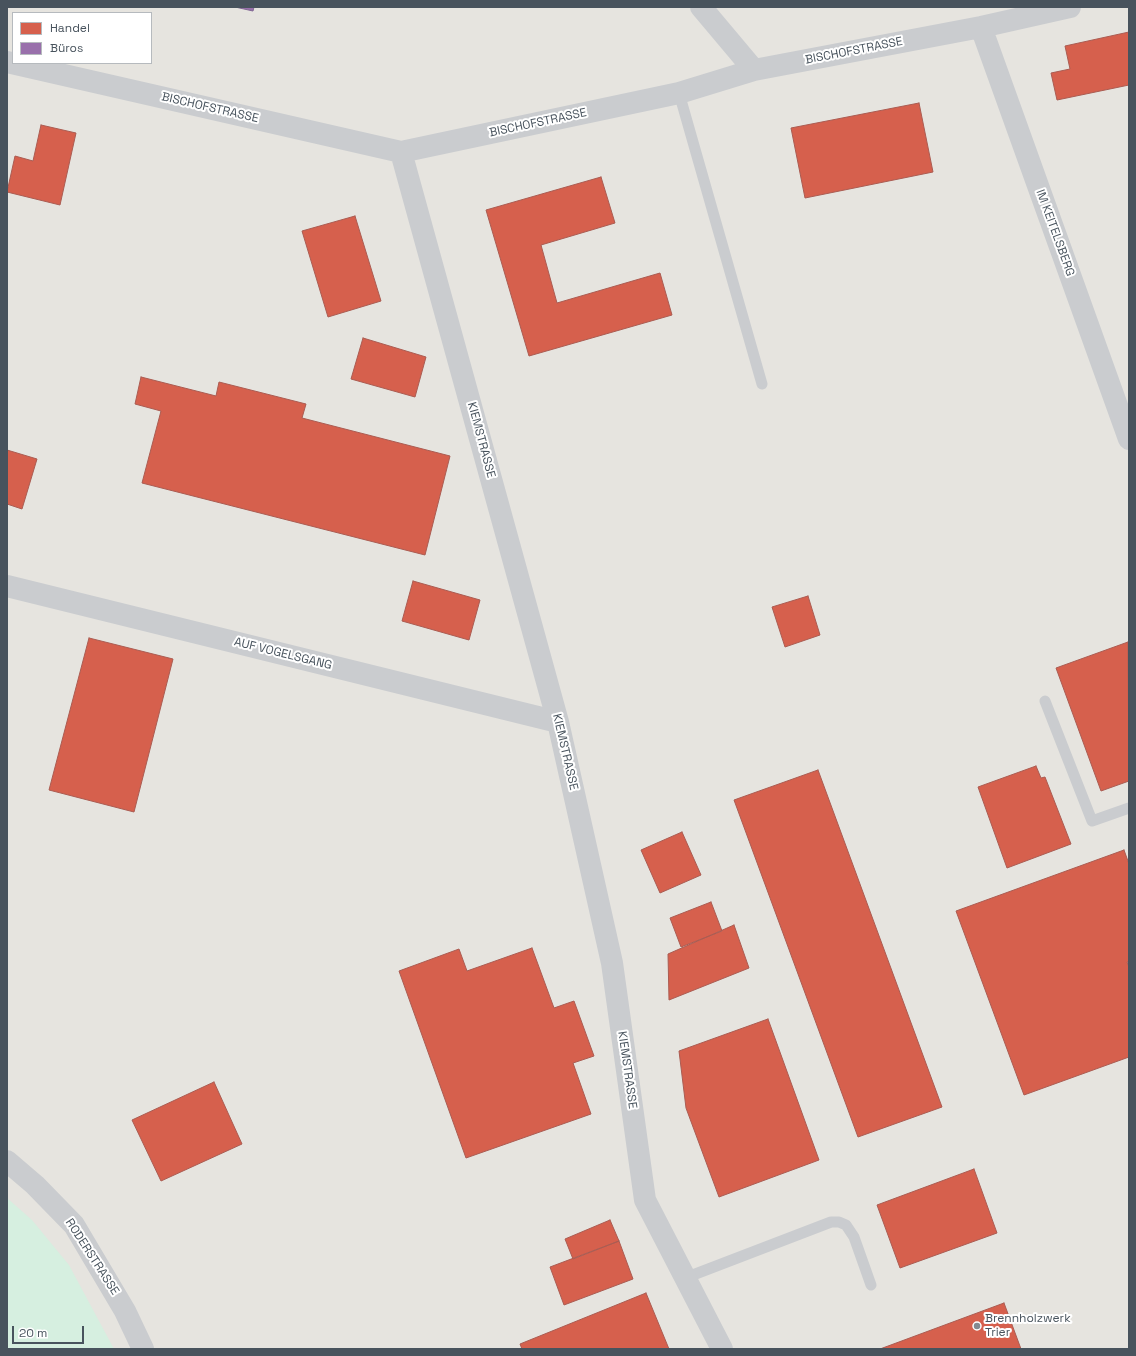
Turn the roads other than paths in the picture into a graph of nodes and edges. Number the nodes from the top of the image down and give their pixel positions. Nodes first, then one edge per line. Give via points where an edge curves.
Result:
1 (701, 7) edge
2 (1070, 7) edge
3 (982, 27) junction
4 (16, 64) edge
5 (754, 70) junction
6 (679, 93) junction
7 (401, 152) junction
8 (762, 384) dead end
9 (1129, 439) edge
10 (7, 586) edge
11 (1045, 701) dead end
12 (558, 722) junction
13 (1129, 808) edge
14 (7, 1161) edge
15 (685, 1278) junction
16 (872, 1285) dead end
17 (143, 1349) edge
18 (722, 1349) edge

1 - 5 street
2 - 3 street, BISCHOFSTRASSE
3 - 5 street, BISCHOFSTRASSE
3 - 9 street, IM KEITELSBERG
4 - 7 street, BISCHOFSTRASSE
5 - 6 street, BISCHOFSTRASSE
6 - 7 street, BISCHOFSTRASSE
6 - 8 lane
7 - 12 street, KIEMSTRASSE
10 - 12 street, AUF VOGELSGANG
11 - 13 lane via 1092,821
12 - 15 street, KIEMSTRASSE via 612,963 645,1200
14 - 17 street, RODERSTRASSE via 74,1225 126,1311
15 - 16 lane via 830,1222 840,1222 846,1225 854,1237
15 - 18 street, KIEMSTRASSE

